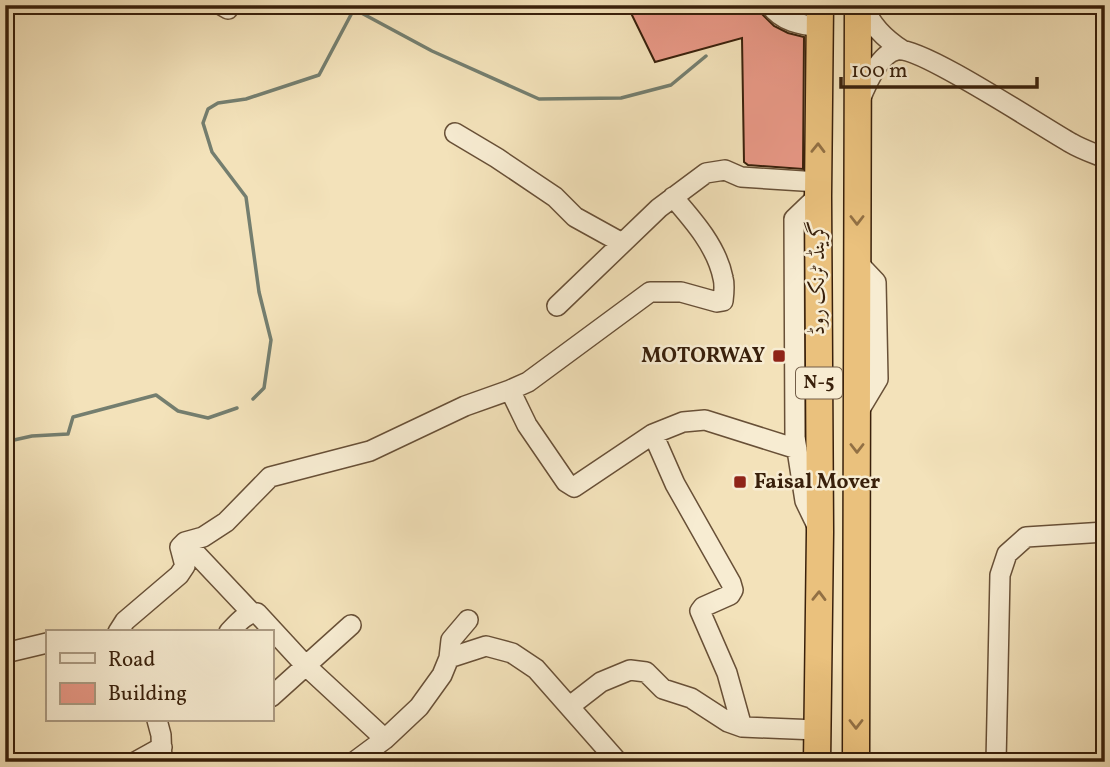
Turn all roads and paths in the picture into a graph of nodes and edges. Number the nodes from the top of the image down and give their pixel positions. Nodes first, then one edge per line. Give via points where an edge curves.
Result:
1 (770, 5) edge
2 (861, 5) edge
3 (820, 16) edge
4 (902, 50) junction
5 (857, 108) junction
6 (455, 133) dead end
7 (1105, 158) edge
8 (818, 189) junction
9 (673, 197) junction
10 (622, 243) junction
11 (557, 306) dead end
12 (510, 390) junction
13 (653, 434) junction
14 (797, 449) junction
15 (1105, 532) edge
16 (820, 533) junction
17 (857, 538) junction
18 (185, 542) junction
19 (252, 612) junction
20 (468, 620) dead end
21 (351, 625) dead end
22 (119, 630) edge
23 (231, 630) edge
24 (273, 630) edge
25 (273, 630) edge
26 (819, 635) junction
27 (46, 643) edge
28 (5, 653) edge
29 (449, 658) junction
30 (305, 665) junction
31 (273, 695) edge
32 (570, 706) junction
33 (158, 722) edge
34 (742, 727) junction
35 (817, 730) junction
36 (385, 739) junction
37 (162, 754) edge
38 (135, 762) edge
39 (354, 762) edge
40 (618, 762) edge
41 (817, 762) edge
42 (829, 762) edge
43 (854, 762) edge
44 (996, 762) edge

1 - 3 street via 796,24
2 - 4 street via 877,30
2 - 5 highway, گرینڈ ٹرنک روڈ / N-5
8 -> 3 highway, گرینڈ ٹرنک روڈ / N-5
4 - 5 street via 890,53 879,65
4 - 7 street via 940,65 1072,144
5 -> 17 highway, گرینڈ ٹرنک روڈ / N-5
6 - 10 street via 555,198 575,217
8 - 9 street via 741,177 725,170 706,173
8 - 14 street via 794,219
8 - 16 highway, گرینڈ ٹرنک روڈ / N-5
9 - 10 street
9 - 12 street via 717,257 724,280 723,301 681,292 650,292 528,382
10 - 11 street
12 - 13 street via 527,425 570,486
12 - 18 street via 370,451 270,477 226,522
13 - 14 street via 683,422 705,420
13 - 34 street via 675,484 731,583 730,595 700,611 727,673
14 - 16 street via 805,501
15 - 44 street via 1026,537 1007,554 1000,575
26 -> 16 highway, گرینڈ ٹرنک روڈ / N-5
17 - 26 highway via 847,551 850,650 843,679 835,686 829,680
17 -> 43 highway, گرینڈ ٹرنک روڈ / N-5
18 - 19 street
18 - 22 street via 180,547 185,566 179,575
19 - 23 street
19 - 25 street
20 - 29 street via 451,640
21 - 30 street
24 - 30 street
26 - 35 highway, گرینڈ ٹرنک روڈ / N-5
27 - 28 street
29 - 32 street via 486,646 512,653 536,669
29 - 36 street via 419,707
30 - 31 street
30 - 36 street
32 - 34 street via 601,682 630,670 646,672 663,689 691,698
32 - 40 street
33 - 37 street
34 - 35 street
35 - 41 highway, گرینڈ ٹرنک روڈ / N-5
36 - 39 street
37 - 38 street
42 - 43 highway via 841,754

